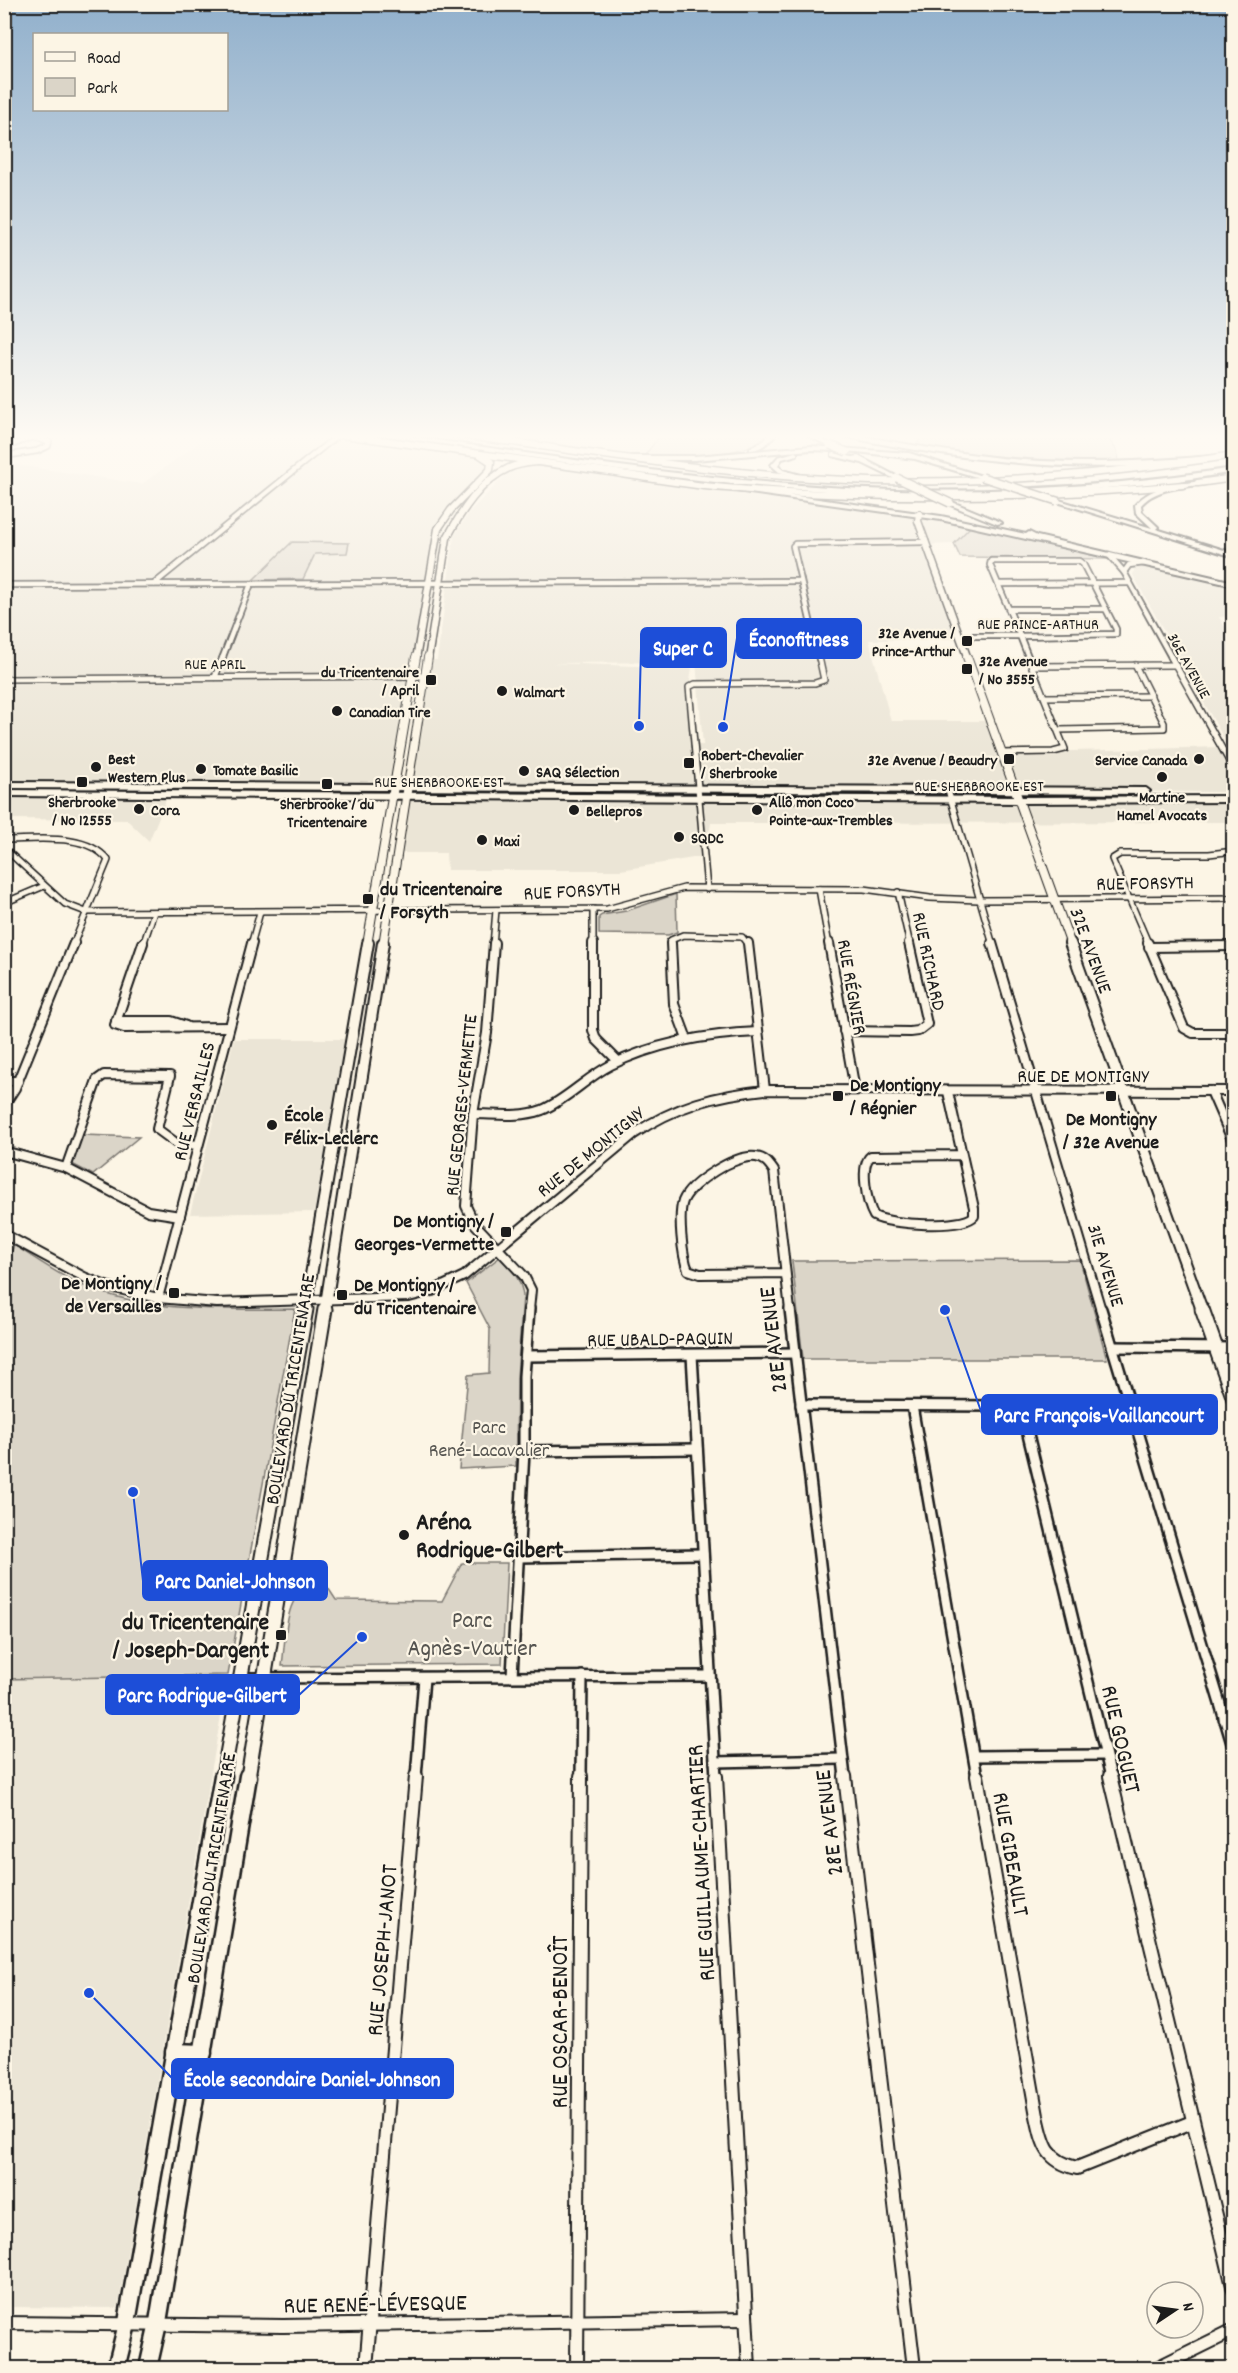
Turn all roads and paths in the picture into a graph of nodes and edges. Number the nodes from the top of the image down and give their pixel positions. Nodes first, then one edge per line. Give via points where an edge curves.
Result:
1 (202, 545) edge
2 (436, 545) edge
3 (446, 545) edge
4 (794, 545) edge
5 (927, 545) edge
6 (1064, 545) edge
7 (1200, 545) edge
8 (1109, 555) junction
9 (1233, 555) edge
10 (1144, 563) junction
11 (1124, 572) junction
12 (801, 581) junction
13 (430, 582) junction
14 (441, 582) junction
15 (1130, 583) junction
16 (154, 584) junction
17 (251, 584) junction
18 (998, 584) junction
19 (1093, 584) junction
20 (1233, 584) edge
21 (4, 585) edge
22 (1009, 609) junction
23 (1106, 609) junction
24 (960, 636) junction
25 (1020, 636) junction
26 (1135, 665) junction
27 (1175, 665) junction
28 (1032, 666) junction
29 (412, 676) junction
30 (426, 676) junction
31 (215, 677) junction
32 (4, 679) edge
33 (1151, 696) junction
34 (1044, 697) junction
35 (1058, 730) junction
36 (1002, 753) junction
37 (1233, 770) edge
38 (5, 788) edge
39 (529, 788) junction
40 (615, 788) junction
41 (393, 791) junction
42 (406, 791) junction
43 (1233, 792) edge
44 (699, 793) junction
45 (949, 795) junction
46 (1017, 795) junction
47 (514, 796) junction
48 (606, 797) junction
49 (1233, 799) edge
50 (4, 840) edge
51 (24, 841) junction
52 (4, 848) edge
53 (1233, 851) edge
54 (11, 854) junction
55 (44, 886) junction
56 (707, 888) junction
57 (819, 889) junction
58 (898, 892) junction
59 (1233, 898) edge
60 (1129, 899) junction
61 (978, 900) junction
62 (1054, 900) junction
63 (4, 903) edge
64 (593, 909) junction
65 (496, 910) junction
66 (373, 911) junction
67 (388, 911) junction
68 (86, 912) junction
69 (154, 912) junction
70 (260, 912) junction
71 (1233, 946) edge
72 (1149, 947) junction
73 (229, 1027) junction
74 (844, 1031) junction
75 (758, 1032) junction
76 (1233, 1033) edge
77 (687, 1038) junction
78 (618, 1061) junction
79 (4, 1081) edge
80 (18, 1081) junction
81 (765, 1090) junction
82 (855, 1090) junction
83 (1123, 1091) junction
84 (1211, 1091) junction
85 (1233, 1091) edge
86 (948, 1092) junction
87 (1035, 1092) junction
88 (4, 1106) edge
89 (473, 1114) junction
90 (1233, 1144) edge
91 (198, 1145) junction
92 (4, 1151) edge
93 (961, 1155) junction
94 (66, 1168) junction
95 (180, 1216) junction
96 (4, 1234) edge
97 (499, 1247) junction
98 (785, 1273) junction
99 (158, 1298) junction
100 (307, 1301) junction
101 (326, 1301) junction
102 (1113, 1347) junction
103 (1215, 1348) junction
104 (1233, 1348) edge
105 (795, 1353) junction
106 (692, 1355) junction
107 (526, 1356) junction
108 (1233, 1399) edge
109 (309, 1403) junction
110 (288, 1404) junction
111 (801, 1405) junction
112 (912, 1406) junction
113 (697, 1449) junction
114 (524, 1450) junction
115 (274, 1481) junction
116 (297, 1481) junction
117 (703, 1554) junction
118 (518, 1557) junction
119 (256, 1583) junction
120 (280, 1583) junction
121 (512, 1676) junction
122 (582, 1676) junction
123 (710, 1676) junction
124 (239, 1678) junction
125 (264, 1678) junction
126 (424, 1678) junction
127 (1229, 1719) edge
128 (1233, 1750) edge
129 (1104, 1755) junction
130 (974, 1756) junction
131 (842, 1759) junction
132 (715, 1762) junction
133 (174, 2052) junction
134 (202, 2053) junction
135 (1192, 2122) junction
136 (1233, 2290) edge
137 (746, 2319) junction
138 (578, 2321) junction
139 (4, 2323) edge
140 (370, 2327) junction
141 (126, 2328) junction
142 (157, 2328) junction
143 (1233, 2330) edge
144 (116, 2368) edge
145 (148, 2368) edge
146 (366, 2368) edge
147 (577, 2368) edge
148 (749, 2368) edge
149 (914, 2368) edge
150 (1157, 2368) edge

1 - 16 street
2 - 13 street, BOULEVARD DU TRICENTENAIRE
3 - 14 street, BOULEVARD DU TRICENTENAIRE
4 - 12 street
5 - 24 street, 32E AVENUE
6 - 8 main road
7 - 9 main road
8 - 10 main road
8 - 11 street, 36E AVENUE
10 - 11 street via 1129,566
10 - 20 main road
11 - 15 street, 36E AVENUE
12 - 14 street
12 - 44 street via 824,680 689,687
13 - 14 street
13 - 17 street
13 - 29 street, BOULEVARD DU TRICENTENAIRE
14 - 30 street, BOULEVARD DU TRICENTENAIRE
15 - 19 street
15 - 27 street, 36E AVENUE
16 - 17 street
16 - 21 street
17 - 31 street
18 - 19 street
18 - 19 street via 991,561 1079,561
18 - 22 street
19 - 23 street
22 - 23 street
22 - 25 street
23 - 25 street, RUE PRINCE-ARTHUR via 1116,634
24 - 25 street, RUE PRINCE-ARTHUR
24 - 36 street, 32E AVENUE
25 - 28 street
26 - 27 street
26 - 28 street
26 - 33 street
27 - 37 street, 36E AVENUE
28 - 34 street
29 - 30 street, RUE APRIL
29 - 31 street, RUE APRIL
29 - 41 street, BOULEVARD DU TRICENTENAIRE
30 - 42 street, BOULEVARD DU TRICENTENAIRE
31 - 32 street, RUE APRIL
33 - 34 street
33 - 35 street via 1164,728
34 - 35 street
35 - 36 street via 1065,746 1063,751
36 - 46 street, 32E AVENUE
38 - 41 main road, RUE SHERBROOKE EST
39 - 40 main road, RUE SHERBROOKE EST
39 - 42 main road, RUE SHERBROOKE EST
39 - 47 main road
40 - 44 main road, RUE SHERBROOKE EST
40 - 48 main road
41 - 42 main road, RUE SHERBROOKE EST
41 - 66 street, BOULEVARD DU TRICENTENAIRE
42 - 47 main road, RUE SHERBROOKE EST
42 - 67 street, BOULEVARD DU TRICENTENAIRE
43 - 46 main road, RUE SHERBROOKE EST
44 - 45 main road, RUE SHERBROOKE EST
44 - 48 main road, RUE SHERBROOKE EST
44 - 56 street
45 - 46 main road, RUE SHERBROOKE EST
45 - 61 street, 31E AVENUE
46 - 49 main road, RUE SHERBROOKE EST
46 - 62 street, 32E AVENUE
47 - 48 main road, RUE SHERBROOKE EST
50 - 51 street
51 - 54 street via 13,847
51 - 68 street via 74,842 92,845 105,853 108,860
52 - 54 street, RUE FORSYTH
53 - 60 street via 1117,855 1113,862
54 - 55 street, RUE FORSYTH
55 - 63 street
55 - 68 street, RUE FORSYTH via 65,904
56 - 57 street, RUE FORSYTH
56 - 64 street, RUE FORSYTH via 672,889 618,908
57 - 58 street, RUE FORSYTH
57 - 74 street, RUE RÉGNIER
58 - 61 street, RUE FORSYTH
58 - 74 street, RUE RICHARD via 927,1024 910,1032
59 - 60 street, RUE FORSYTH
60 - 62 street, RUE FORSYTH
60 - 72 street
61 - 62 street, RUE FORSYTH
61 - 87 street, 31E AVENUE
62 - 83 street, 32E AVENUE
64 - 65 street, RUE FORSYTH
64 - 78 street via 593,1030 596,1039
65 - 67 street, RUE FORSYTH
65 - 89 street, RUE GEORGES-VERMETTE via 487,1033
66 - 67 street, RUE FORSYTH
66 - 70 street, RUE FORSYTH
66 - 100 street, BOULEVARD DU TRICENTENAIRE
67 - 101 street, BOULEVARD DU TRICENTENAIRE
68 - 69 street, RUE FORSYTH
68 - 80 street
69 - 70 street, RUE FORSYTH
69 - 73 street via 116,1021 171,1021 191,1028
70 - 73 street, RUE VERSAILLES
71 - 72 street
72 - 76 street via 1182,1025 1189,1031
73 - 91 street, RUE VERSAILLES
74 - 82 street, RUE RÉGNIER
75 - 77 street
75 - 77 street via 746,939 678,936 671,940 674,1004
75 - 81 street
77 - 78 street
78 - 89 street via 543,1110
79 - 80 street
80 - 88 street
81 - 82 street, RUE DE MONTIGNY
81 - 97 street, RUE DE MONTIGNY via 699,1099 655,1119
82 - 86 street, RUE DE MONTIGNY
83 - 84 street, RUE DE MONTIGNY
83 - 87 street, RUE DE MONTIGNY
83 - 103 street, 32E AVENUE
84 - 85 street, RUE DE MONTIGNY
84 - 90 street
86 - 87 street, RUE DE MONTIGNY
86 - 93 street
87 - 102 street, 31E AVENUE
89 - 97 street, RUE GEORGES-VERMETTE via 466,1206 474,1223
91 - 94 street via 176,1143 156,1129 170,1076 104,1075 97,1080
91 - 95 street, RUE VERSAILLES
92 - 94 street
93 - 93 street via 974,1208 971,1220 893,1222 882,1220 871,1210 865,1168 871,1156
94 - 95 street via 148,1211
95 - 99 street, RUE VERSAILLES
96 - 99 street, RUE DE MONTIGNY via 84,1277
97 - 101 street, RUE DE MONTIGNY via 464,1276 432,1291 409,1297
97 - 107 street, RUE GEORGES-VERMETTE via 524,1275 531,1290
98 - 98 street, 28E AVENUE via 774,1171 769,1163 748,1158 728,1164 685,1197 681,1211 688,1270 700,1274
98 - 105 street, 28E AVENUE
99 - 100 street, RUE DE MONTIGNY via 217,1303
100 - 101 street, RUE DE MONTIGNY
100 - 110 street, BOULEVARD DU TRICENTENAIRE
101 - 109 street, BOULEVARD DU TRICENTENAIRE
102 - 103 street
102 - 127 street, 31E AVENUE
103 - 104 street
103 - 108 street, 32E AVENUE
105 - 106 street, RUE UBALD-PAQUIN
105 - 111 street, 28E AVENUE
106 - 107 street, RUE UBALD-PAQUIN
106 - 113 street, RUE GUILLAUME-CHARTIER
107 - 114 street, RUE GEORGES-VERMETTE
109 - 110 street
109 - 116 street, BOULEVARD DU TRICENTENAIRE
110 - 115 street, BOULEVARD DU TRICENTENAIRE
111 - 112 street, RUE GOGUET
111 - 131 street, 28E AVENUE
112 - 129 street, RUE GOGUET via 1000,1406 1021,1414
112 - 130 street, RUE GIBEAULT
113 - 114 street
113 - 117 street, RUE GUILLAUME-CHARTIER
114 - 118 street, RUE GEORGES-VERMETTE
115 - 116 street
115 - 119 street, BOULEVARD DU TRICENTENAIRE
116 - 120 street, BOULEVARD DU TRICENTENAIRE
117 - 118 street
117 - 123 street, RUE GUILLAUME-CHARTIER
118 - 121 street, RUE GEORGES-VERMETTE
119 - 120 street
119 - 124 street, BOULEVARD DU TRICENTENAIRE
120 - 125 street, BOULEVARD DU TRICENTENAIRE
121 - 122 street
121 - 126 street
122 - 123 street
122 - 138 street, RUE OSCAR-BENOÎT
123 - 132 street, RUE GUILLAUME-CHARTIER
124 - 125 street
124 - 133 street, BOULEVARD DU TRICENTENAIRE
125 - 126 street
125 - 134 street, BOULEVARD DU TRICENTENAIRE
126 - 140 street, RUE JOSEPH-JANOT
127 - 128 street, 31E AVENUE
129 - 130 street
129 - 135 street, RUE GOGUET
130 - 135 street, RUE GIBEAULT via 1045,2147 1063,2166 1077,2168
131 - 132 street
131 - 149 street, 28E AVENUE
132 - 137 street, RUE GUILLAUME-CHARTIER
133 - 134 street
133 - 141 street, BOULEVARD DU TRICENTENAIRE
134 - 142 street, BOULEVARD DU TRICENTENAIRE
135 - 136 street, RUE GOGUET
137 - 138 street, RUE RENÉ-LÉVESQUE
137 - 148 street, RUE GUILLAUME-CHARTIER
138 - 140 street, RUE RENÉ-LÉVESQUE
138 - 147 street, RUE OSCAR-BENOÎT
139 - 141 street, RUE RENÉ-LÉVESQUE
140 - 142 street, RUE RENÉ-LÉVESQUE
140 - 146 street, RUE JOSEPH-JANOT
141 - 142 street, RUE RENÉ-LÉVESQUE
141 - 144 street, BOULEVARD DU TRICENTENAIRE
142 - 145 street, BOULEVARD DU TRICENTENAIRE
143 - 150 street

